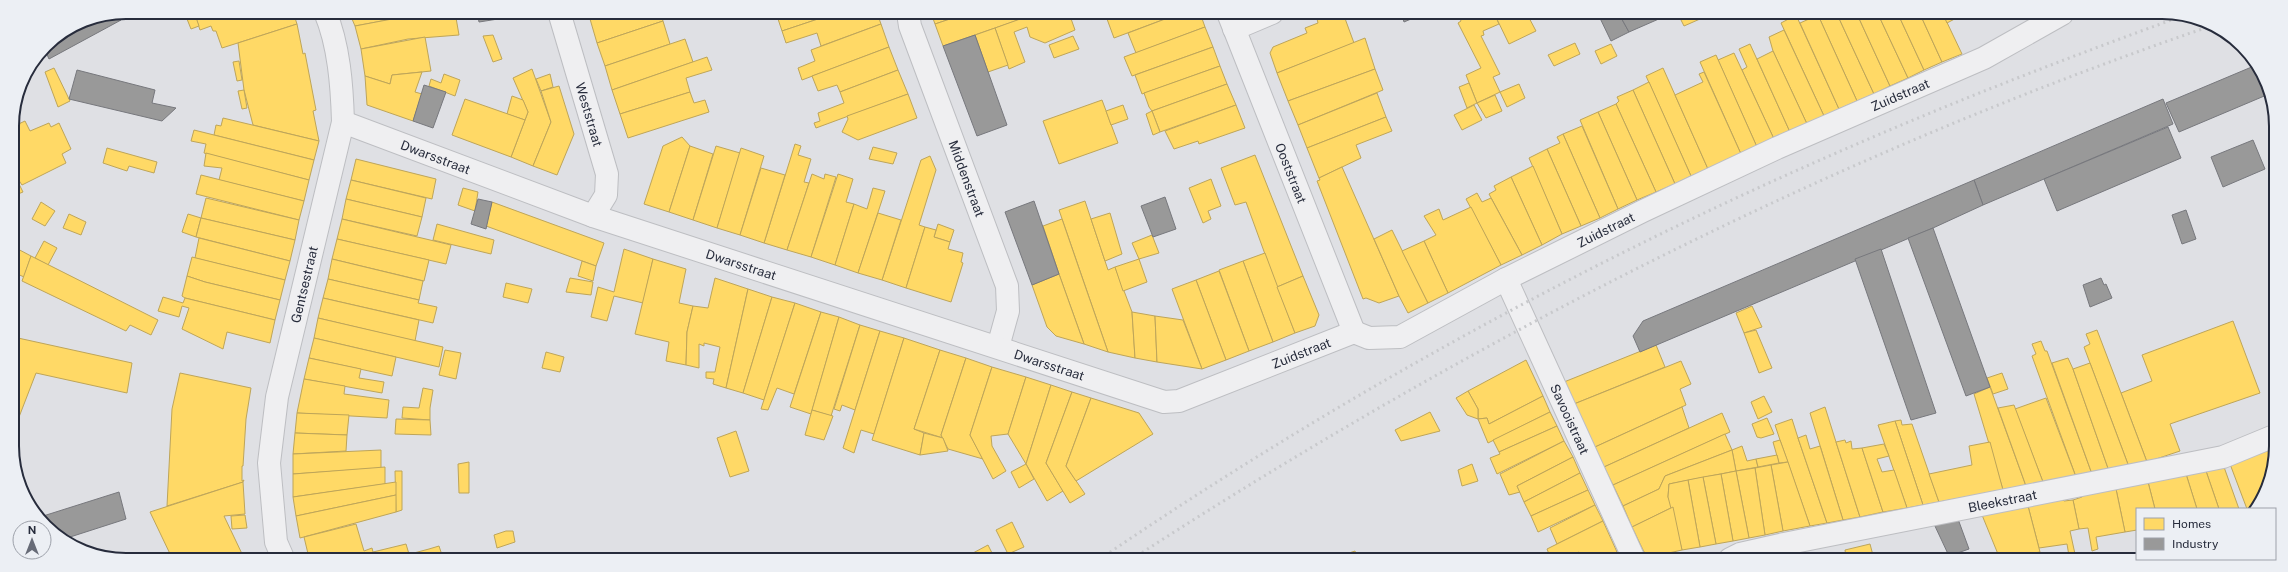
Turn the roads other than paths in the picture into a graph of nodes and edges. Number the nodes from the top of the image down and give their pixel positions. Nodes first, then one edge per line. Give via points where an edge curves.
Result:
1 (328, 19) edge
2 (561, 19) edge
3 (909, 19) edge
4 (1241, 19) edge
5 (2053, 19) edge
6 (1231, 21) edge
7 (343, 122) junction
8 (593, 216) junction
9 (1506, 279) junction
10 (1354, 332) junction
11 (998, 347) junction
12 (1142, 396) joint
13 (2269, 438) edge
14 (281, 553) edge
15 (1631, 553) edge
16 (1744, 553) edge

1 - 7 street, Gentsestraat via 332,30 343,100
2 - 8 street, Weststraat via 607,174 606,195
3 - 11 street, Middenstraat via 1007,286 1008,311
4 - 6 street
5 - 9 street, Zuidstraat via 1984,58 1770,152
6 - 10 street, Ooststraat
7 - 8 street, Dwarsstraat
7 - 14 street, Gentsestraat via 277,397 269,463 276,542
8 - 11 street, Dwarsstraat
9 - 10 street, Zuidstraat via 1400,337 1369,338
9 - 15 street, Savooistraat
10 - 12 street, Zuidstraat via 1179,401 1164,402
11 - 12 street, Dwarsstraat
13 - 16 street, Bleekstraat via 2223,458

